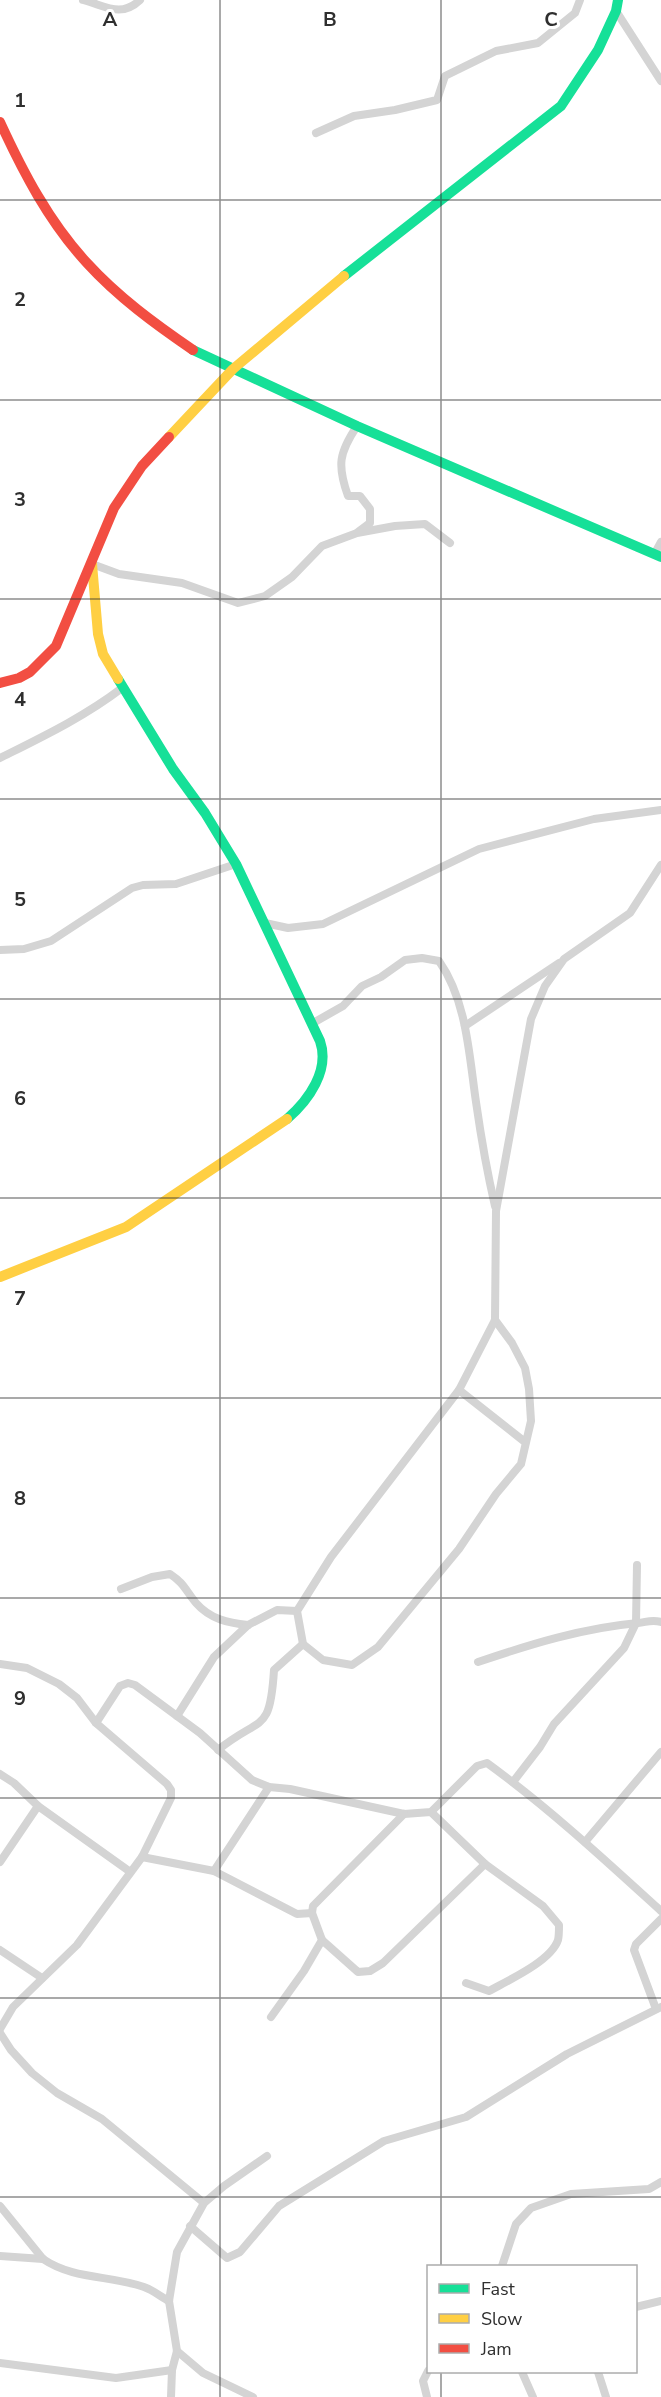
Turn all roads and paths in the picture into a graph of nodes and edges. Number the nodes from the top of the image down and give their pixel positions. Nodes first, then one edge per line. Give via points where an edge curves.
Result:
1 (83, 0) edge
2 (140, 0) edge
3 (580, 0) edge
4 (617, 5) edge
5 (661, 81) edge
6 (0, 122) edge
7 (316, 133) dead end
8 (233, 369) junction
9 (357, 426) junction
10 (357, 533) junction
11 (661, 542) edge
12 (450, 543) dead end
13 (658, 555) edge
14 (92, 564) junction
15 (0, 683) edge
16 (122, 688) junction
17 (0, 758) edge
18 (661, 810) edge
19 (236, 864) junction
20 (661, 865) edge
21 (265, 923) junction
22 (0, 950) edge
23 (564, 959) junction
24 (313, 1023) junction
25 (465, 1026) junction
26 (496, 1211) junction
27 (0, 1277) edge
28 (495, 1320) junction
29 (459, 1390) junction
30 (525, 1442) junction
31 (637, 1565) dead end
32 (121, 1589) dead end
33 (297, 1611) junction
34 (661, 1622) edge
35 (636, 1623) junction
36 (248, 1625) junction
37 (303, 1644) junction
38 (478, 1662) dead end
39 (0, 1664) edge
40 (177, 1716) junction
41 (96, 1723) junction
42 (218, 1750) junction
43 (661, 1752) edge
44 (0, 1774) edge
45 (513, 1782) junction
46 (269, 1787) junction
47 (38, 1806) junction
48 (431, 1812) junction
49 (404, 1814) junction
50 (585, 1842) junction
51 (142, 1857) junction
52 (0, 1862) edge
53 (485, 1864) junction
54 (129, 1871) junction
55 (214, 1871) junction
56 (661, 1911) edge
57 (312, 1913) junction
58 (661, 1918) edge
59 (322, 1940) junction
60 (0, 1950) edge
61 (42, 1978) junction
62 (466, 1983) dead end
63 (659, 2008) edge
64 (271, 2017) dead end
65 (0, 2031) edge
66 (267, 2156) dead end
67 (661, 2182) edge
68 (204, 2203) junction
69 (0, 2206) edge
70 (190, 2226) junction
71 (0, 2256) edge
72 (43, 2259) junction
73 (502, 2265) edge
74 (169, 2301) junction
75 (661, 2301) edge
76 (637, 2307) edge
77 (177, 2351) junction
78 (0, 2363) edge
79 (172, 2370) junction
80 (427, 2373) edge
81 (522, 2373) edge
82 (598, 2373) edge
83 (171, 2397) edge
84 (253, 2397) edge
85 (427, 2397) edge
86 (534, 2397) edge
87 (606, 2397) edge

1 - 2 street via 122,11
3 - 7 street via 575,13 538,43 496,51 445,76 437,100 354,116
4 - 5 street
4 - 8 street via 598,50 561,106 344,276
6 - 8 street via 40,201 85,261 147,318 195,352
8 - 9 street
8 - 14 street via 142,466 114,508
9 - 10 street via 339,459 348,496 360,496 370,509 370,523
9 - 13 street
10 - 12 street via 425,524
10 - 14 street via 322,546 292,577 265,597 238,603 182,583 118,574
11 - 13 street
14 - 15 street via 56,646 30,672
14 - 16 street via 98,634 103,654
16 - 17 street via 69,723
16 - 19 street
18 - 21 street via 594,819 479,849 323,924 288,928
19 - 21 street
19 - 22 street via 176,884 132,888 51,941 24,949
20 - 23 street via 630,913
21 - 24 street
23 - 25 street
23 - 26 street via 531,1019
24 - 25 street via 405,960 422,958 439,961 448,973
24 - 27 street via 323,1051 318,1080 305,1102 289,1118 126,1227
25 - 26 street
26 - 28 street
28 - 29 street
28 - 30 street via 525,1368 531,1421
29 - 30 street
29 - 33 street via 331,1557
30 - 37 street via 521,1464 459,1549 378,1647 352,1665 323,1660
31 - 35 street
32 - 36 street via 170,1574 183,1582 196,1604 216,1619
33 - 36 street via 277,1610
33 - 37 street
34 - 35 street
35 - 38 street via 577,1632
35 - 45 street via 624,1647 554,1724
36 - 40 street via 214,1657
37 - 42 street via 274,1670 267,1716
39 - 41 street via 27,1668 59,1684 77,1698
40 - 41 street via 128,1683 120,1686
40 - 42 street
41 - 51 street via 171,1790 171,1798
42 - 46 street via 252,1780
43 - 50 street
44 - 47 street
45 - 48 street via 487,1763 482,1764
45 - 50 street
46 - 49 street
46 - 55 street
47 - 52 street
47 - 54 street
48 - 49 street
48 - 53 street
49 - 57 street via 313,1906
50 - 56 street
51 - 54 street
51 - 55 street
53 - 59 street via 370,1971 358,1972
53 - 62 street via 543,1906 559,1925 558,1940 546,1957 489,1991
54 - 61 street via 77,1945
55 - 57 street via 297,1914
57 - 59 street
58 - 63 street via 634,1950
59 - 64 street
60 - 61 street
61 - 65 street via 13,2007
63 - 70 street via 567,2054 466,2117 384,2141 279,2206 234,2257 227,2258
65 - 68 street via 32,2073 102,2119
66 - 68 street
67 - 73 street via 649,2190 571,2194 531,2208 516,2224
68 - 70 street
69 - 72 street
70 - 74 street via 177,2252
71 - 72 street
72 - 74 street via 73,2274 144,2287
74 - 77 street
75 - 76 street
77 - 79 street
77 - 84 street via 203,2373
78 - 79 street via 116,2378
79 - 83 street
80 - 85 street via 423,2381
81 - 86 street
82 - 87 street

